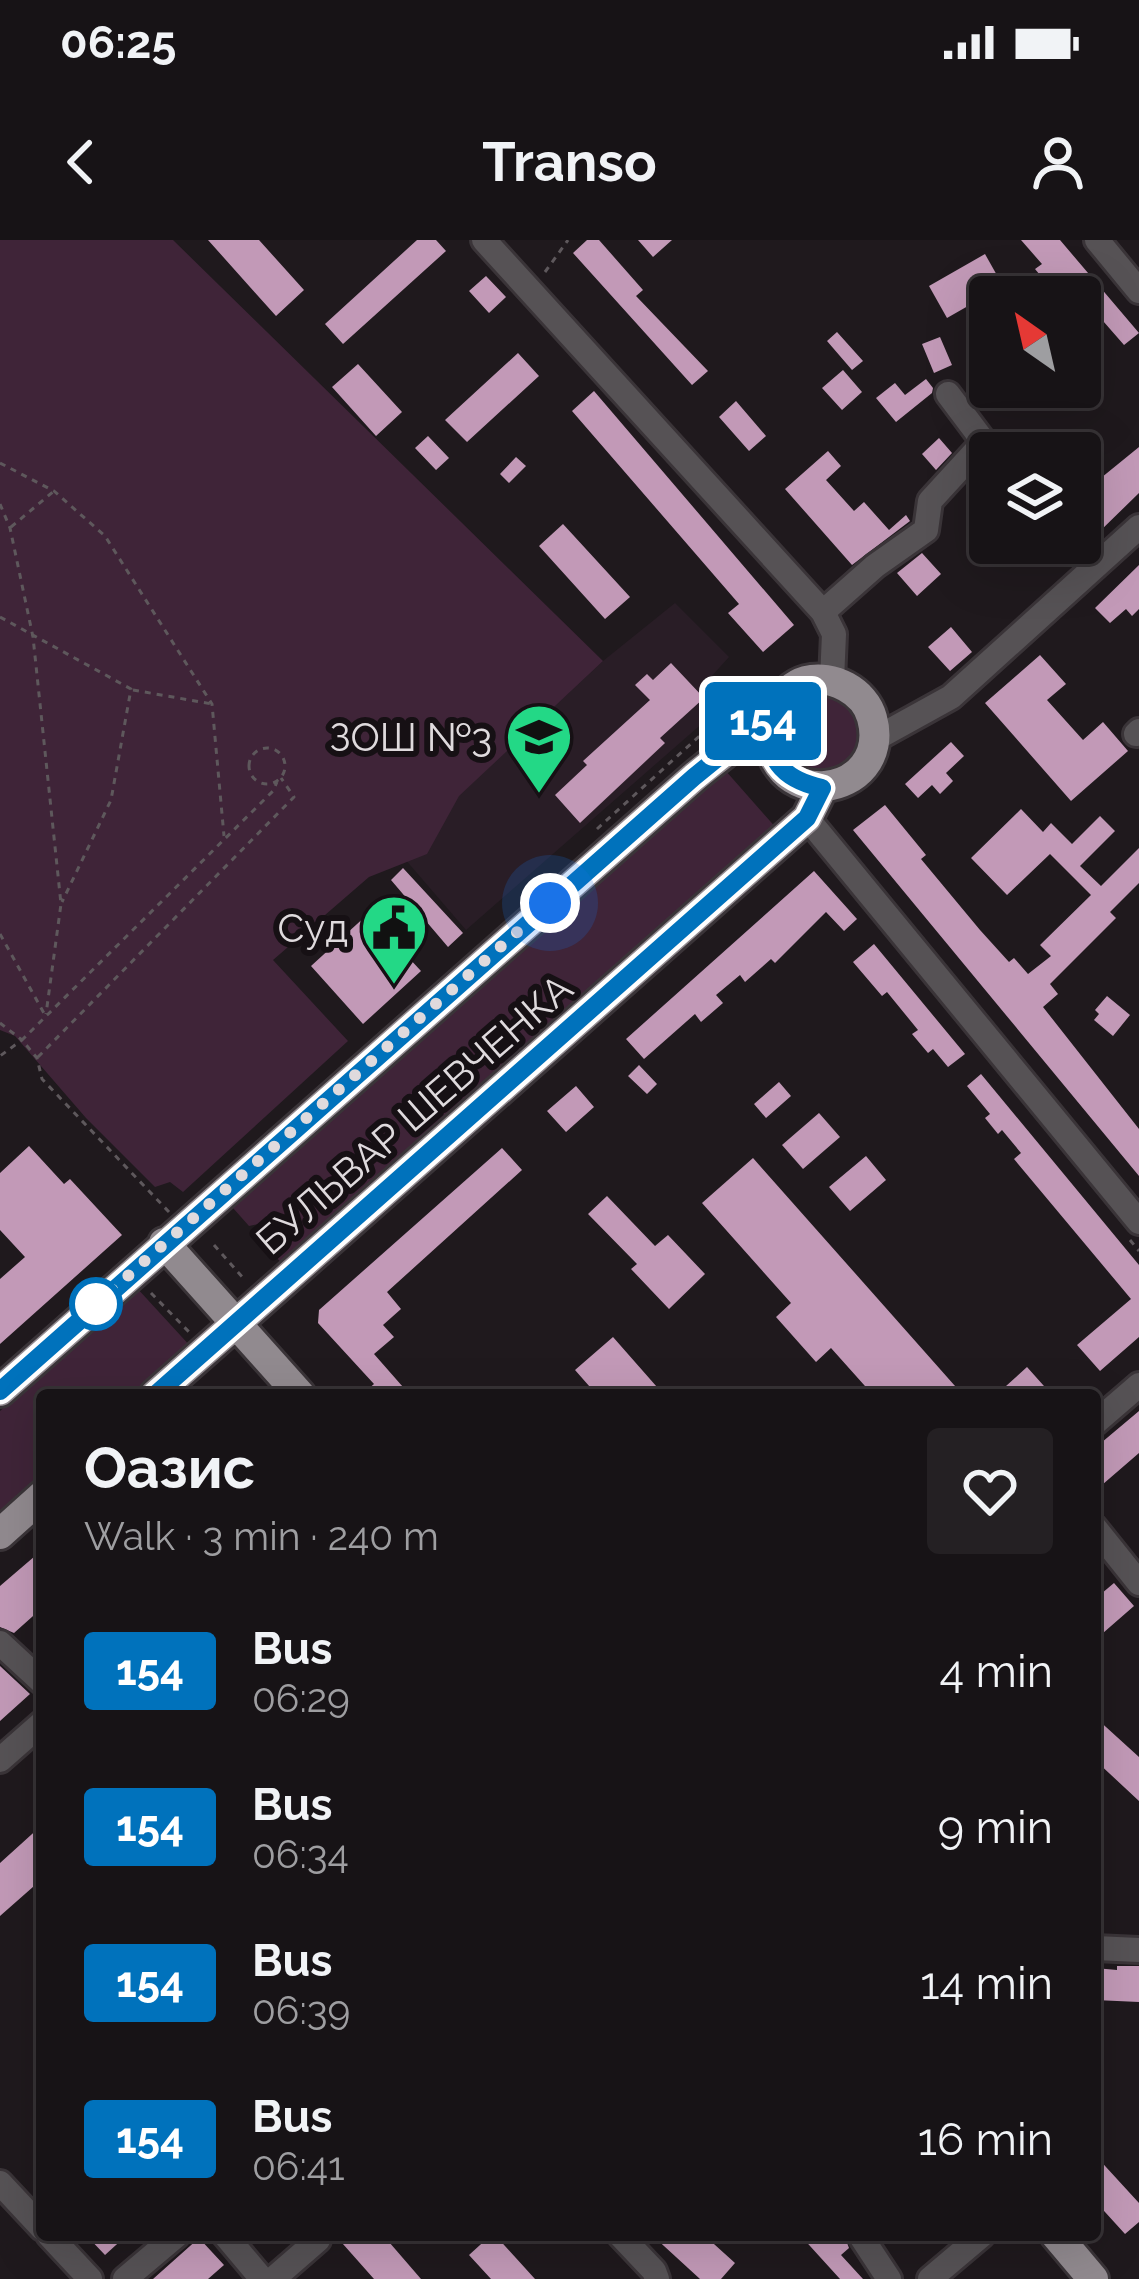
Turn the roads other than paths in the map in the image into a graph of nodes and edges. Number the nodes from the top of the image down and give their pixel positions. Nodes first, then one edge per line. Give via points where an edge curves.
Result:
1 (484, 240) edge
2 (1096, 240) edge
3 (1139, 291) edge
4 (948, 394) dead end
5 (1139, 527) edge
6 (823, 612) junction
7 (832, 680) junction
8 (769, 716) junction
9 (875, 739) junction
10 (822, 788) junction
11 (807, 818) junction
12 (1139, 1222) edge
13 (167, 1228) junction
14 (236, 1323) junction
15 (1139, 1385) edge
16 (162, 1389) edge
17 (295, 1389) edge
18 (0, 1391) edge
19 (1101, 1418) edge
20 (36, 1501) edge
21 (0, 1534) edge
22 (1101, 1536) edge
23 (1139, 1583) edge
24 (0, 1643) edge
25 (36, 1676) edge
26 (36, 1728) edge
27 (0, 1760) edge
28 (1101, 1948) edge
29 (1139, 1949) edge
30 (0, 2183) edge
31 (36, 2222) edge
32 (55, 2241) edge
33 (170, 2241) edge
34 (230, 2241) edge
35 (317, 2241) edge
36 (625, 2241) edge
37 (864, 2241) edge
38 (975, 2241) edge
39 (1061, 2241) edge
40 (90, 2279) edge
41 (125, 2279) edge
42 (262, 2279) edge
43 (273, 2279) edge
44 (657, 2279) edge
45 (889, 2279) edge
46 (930, 2279) edge
47 (1093, 2279) edge

1 - 6 street
2 - 3 street
4 - 6 street via 984,442 930,501 926,530
5 - 9 street, БУЛЬВАР ШЕВЧЕНКА via 951,697
6 - 7 street via 834,634
7 - 8 main road, БУЛЬВАР ШЕВЧЕНКА via 795,687
7 - 9 main road via 856,692 871,713
8 - 10 main road via 766,742 776,766
8 - 13 main road, БУЛЬВАР ШЕВЧЕНКА
9 - 10 main road, БУЛЬВАР ШЕВЧЕНКА via 866,764 847,782
10 - 11 main road, БУЛЬВАР ШЕВЧЕНКА
11 - 12 street
11 - 14 main road, БУЛЬВАР ШЕВЧЕНКА
13 - 14 main road
13 - 18 main road, БУЛЬВАР ШЕВЧЕНКА
14 - 16 main road, БУЛЬВАР ШЕВЧЕНКА
14 - 17 main road
15 - 19 street
20 - 21 main road
22 - 23 street
24 - 25 street
26 - 27 street
28 - 29 street
30 - 31 street
32 - 40 street
33 - 41 street
34 - 42 street
35 - 43 street
36 - 44 street
37 - 45 street
38 - 46 street
39 - 47 main road

